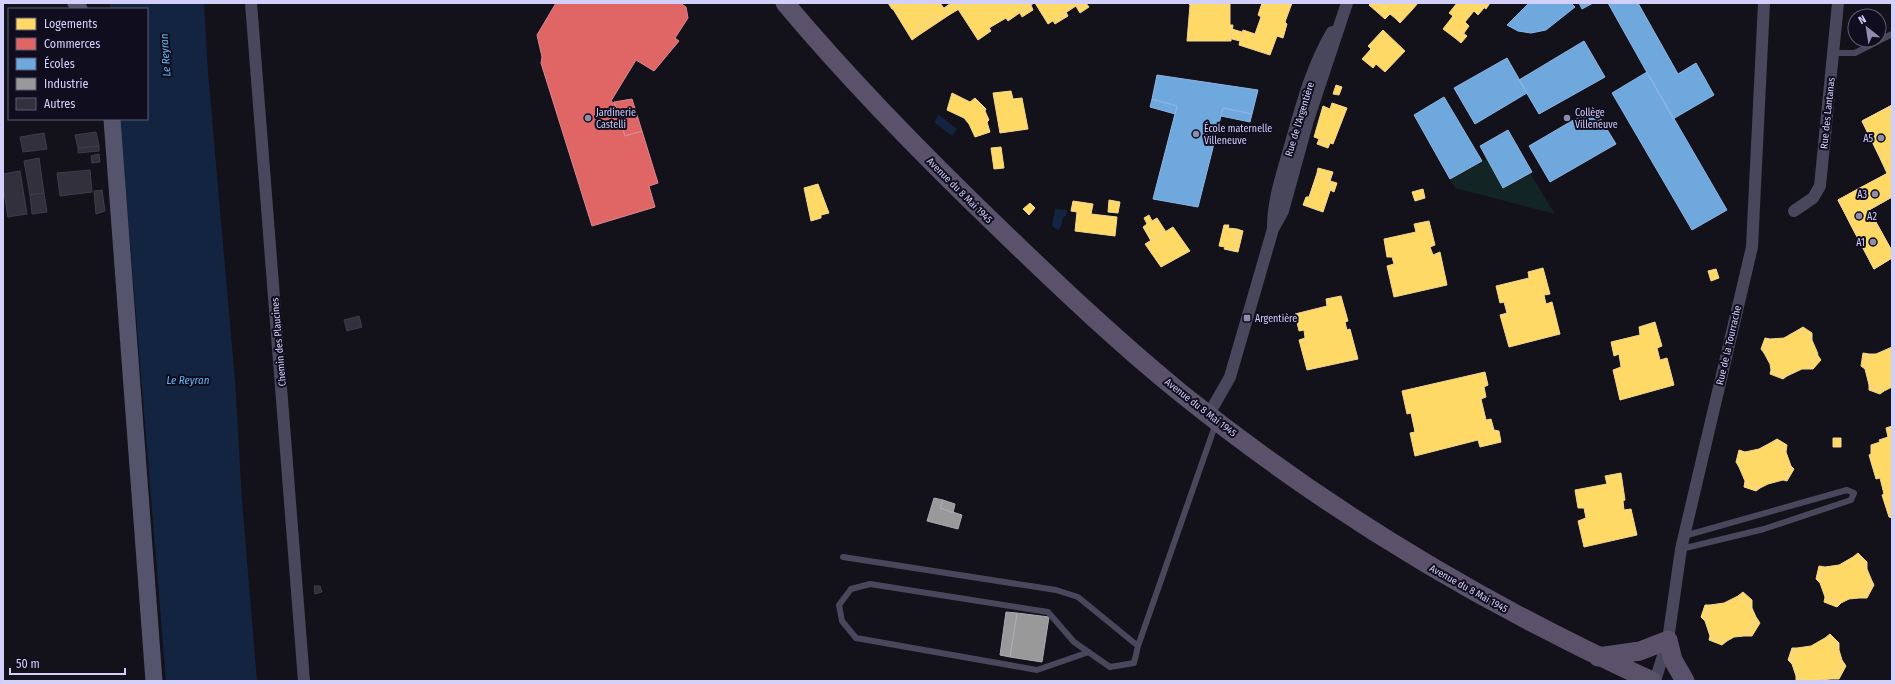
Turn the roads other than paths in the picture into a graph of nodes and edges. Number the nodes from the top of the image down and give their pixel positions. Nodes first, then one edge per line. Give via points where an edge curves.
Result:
1 (251, 3) edge
2 (775, 3) edge
3 (785, 3) edge
4 (1347, 3) edge
5 (1764, 3) edge
6 (1838, 3) edge
7 (1892, 34) edge
8 (818, 42) junction
9 (1833, 53) junction
10 (112, 120) edge
11 (1794, 211) dead end
12 (1213, 417) junction
13 (1684, 536) junction
14 (1681, 549) junction
15 (843, 557) dead end
16 (1668, 640) junction
17 (1138, 646) junction
18 (1089, 652) junction
19 (1598, 657) junction
20 (154, 681) edge
21 (304, 681) edge
22 (1653, 681) edge
23 (1685, 681) edge

1 - 21 street, Chemin des Plaucines
2 - 8 main road, Avenue du 8 Mai 1945
3 - 8 main road, Avenue du 8 Mai 1945
4 - 12 street, Rue de l'Argentière via 1308,120 1282,211 1273,229 1230,377
5 - 13 street, Rue de la Tourrache via 1752,247
6 - 9 street, Rue des Lantanas
7 - 9 lane via 1855,53
8 - 12 main road, Avenue du 8 Mai 1945 via 948,180 1091,316
9 - 11 street, Rue des Lantanas via 1820,186 1813,198
10 - 20 main road
12 - 17 lane
12 - 19 main road, Avenue du 8 Mai 1945 via 1273,462 1433,568 1543,630
13 - 14 street, Rue de la Tourrache
13 - 14 lane via 1847,490 1854,493 1851,500 1764,529
14 - 16 street, Rue de la Tourrache
15 - 17 lane via 1056,590 1078,598
16 - 19 main road via 1640,651
16 - 22 street, Rue de la Tourrache
16 - 23 main road via 1673,660
17 - 18 lane via 1134,663 1110,667
18 - 18 lane via 1074,642 1048,612 870,584 851,589 839,605 842,622 856,638 1037,670
19 - 22 main road, Avenue du 8 Mai 1945

